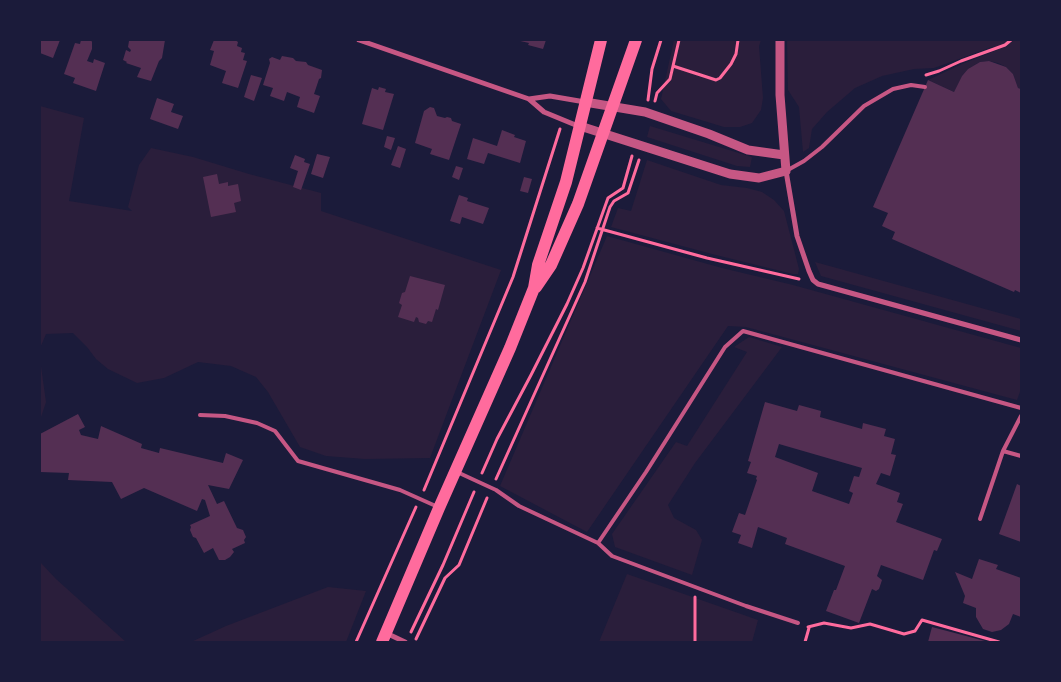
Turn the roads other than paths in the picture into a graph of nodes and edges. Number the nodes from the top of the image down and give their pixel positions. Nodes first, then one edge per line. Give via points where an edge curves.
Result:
1 (359, 40) edge
2 (601, 40) edge
3 (636, 40) edge
4 (780, 40) edge
5 (925, 87) dead end
6 (529, 99) junction
7 (585, 102) junction
8 (614, 107) junction
9 (580, 126) junction
10 (604, 134) junction
11 (784, 155) junction
12 (786, 171) junction
13 (534, 288) junction
14 (1021, 340) edge
15 (1021, 408) edge
16 (200, 415) dead end
17 (1021, 416) edge
18 (1003, 451) junction
19 (1021, 456) edge
20 (455, 472) junction
21 (439, 508) junction
22 (980, 519) dead end
23 (598, 543) junction
24 (798, 623) dead end
25 (383, 638) edge
26 (404, 642) edge

1 - 6 street
2 - 7 main road
3 - 8 main road
4 - 11 street
5 - 12 lane via 911,85 893,90 864,106 822,147
6 - 7 street via 550,96
6 - 9 street via 544,112
7 - 8 street
7 - 9 main road
8 - 10 main road
8 - 11 street via 648,113 748,150
9 - 10 street
9 - 13 main road
10 - 12 street via 730,174 759,178
10 - 13 main road via 551,265
11 - 12 street
12 - 14 street via 797,236 813,280 818,284
13 - 20 main road
15 - 23 lane via 743,331 725,347
16 - 21 lane via 257,423 275,431 298,461 400,490
17 - 18 lane
18 - 19 lane
18 - 22 lane
20 - 21 main road
20 - 23 lane
21 - 25 main road
23 - 24 lane via 612,556
25 - 26 street

